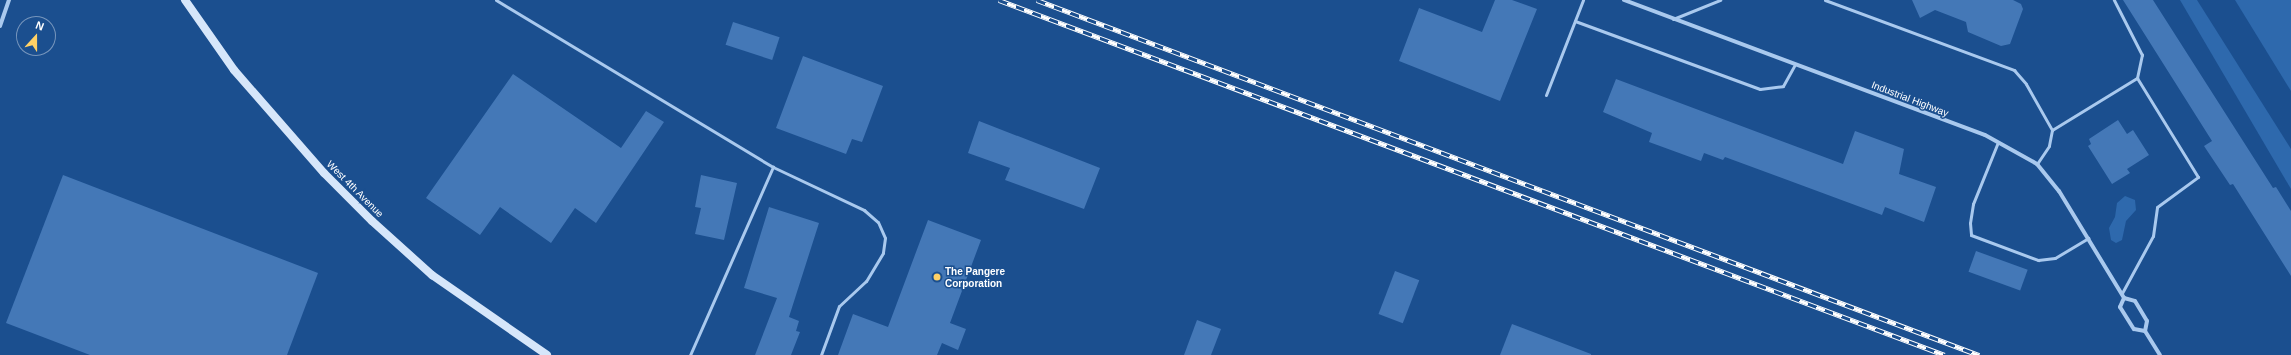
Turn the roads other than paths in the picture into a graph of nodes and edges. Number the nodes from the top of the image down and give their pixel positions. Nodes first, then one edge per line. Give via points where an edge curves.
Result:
1 (9, 0) edge
2 (185, 0) edge
3 (496, 0) edge
4 (1583, 0) edge
5 (1624, 0) edge
6 (1720, 0) edge
7 (1825, 0) edge
8 (2114, 0) edge
9 (1673, 19) junction
10 (1575, 20) junction
11 (0, 26) edge
12 (1795, 64) junction
13 (2137, 78) junction
14 (1546, 95) dead end
15 (2052, 130) junction
16 (1998, 142) junction
17 (2037, 164) junction
18 (773, 167) junction
19 (2088, 238) junction
20 (2122, 293) junction
21 (2124, 298) junction
22 (2145, 331) junction
23 (547, 355) edge
24 (690, 355) edge
25 (821, 355) edge
26 (2160, 355) edge

1 - 11 street
2 - 23 main road, West 4th Avenue via 234,70 324,173 372,221 432,274
3 - 18 lane
4 - 10 lane
5 - 9 street, Industrial Highway
6 - 9 lane
7 - 15 lane via 2014,70 2026,84
8 - 13 lane via 2142,56
9 - 12 street, Industrial Highway
10 - 12 lane via 1760,89 1783,86
10 - 14 lane
12 - 16 street, Industrial Highway
13 - 15 lane
13 - 20 lane via 2198,177 2157,207 2154,236
15 - 17 lane via 2049,146
16 - 17 street, Industrial Highway
16 - 19 lane via 1973,204 1971,235 2038,260 2055,258
17 - 19 street, Industrial Highway via 2059,191
18 - 24 lane
18 - 25 lane via 864,210 878,222 886,238 882,253 866,281 839,306
19 - 20 street, Industrial Highway
20 - 21 street, Industrial Highway
21 - 22 street via 2135,302 2147,321
21 - 22 street, Industrial Highway via 2120,307 2134,329
22 - 26 street

